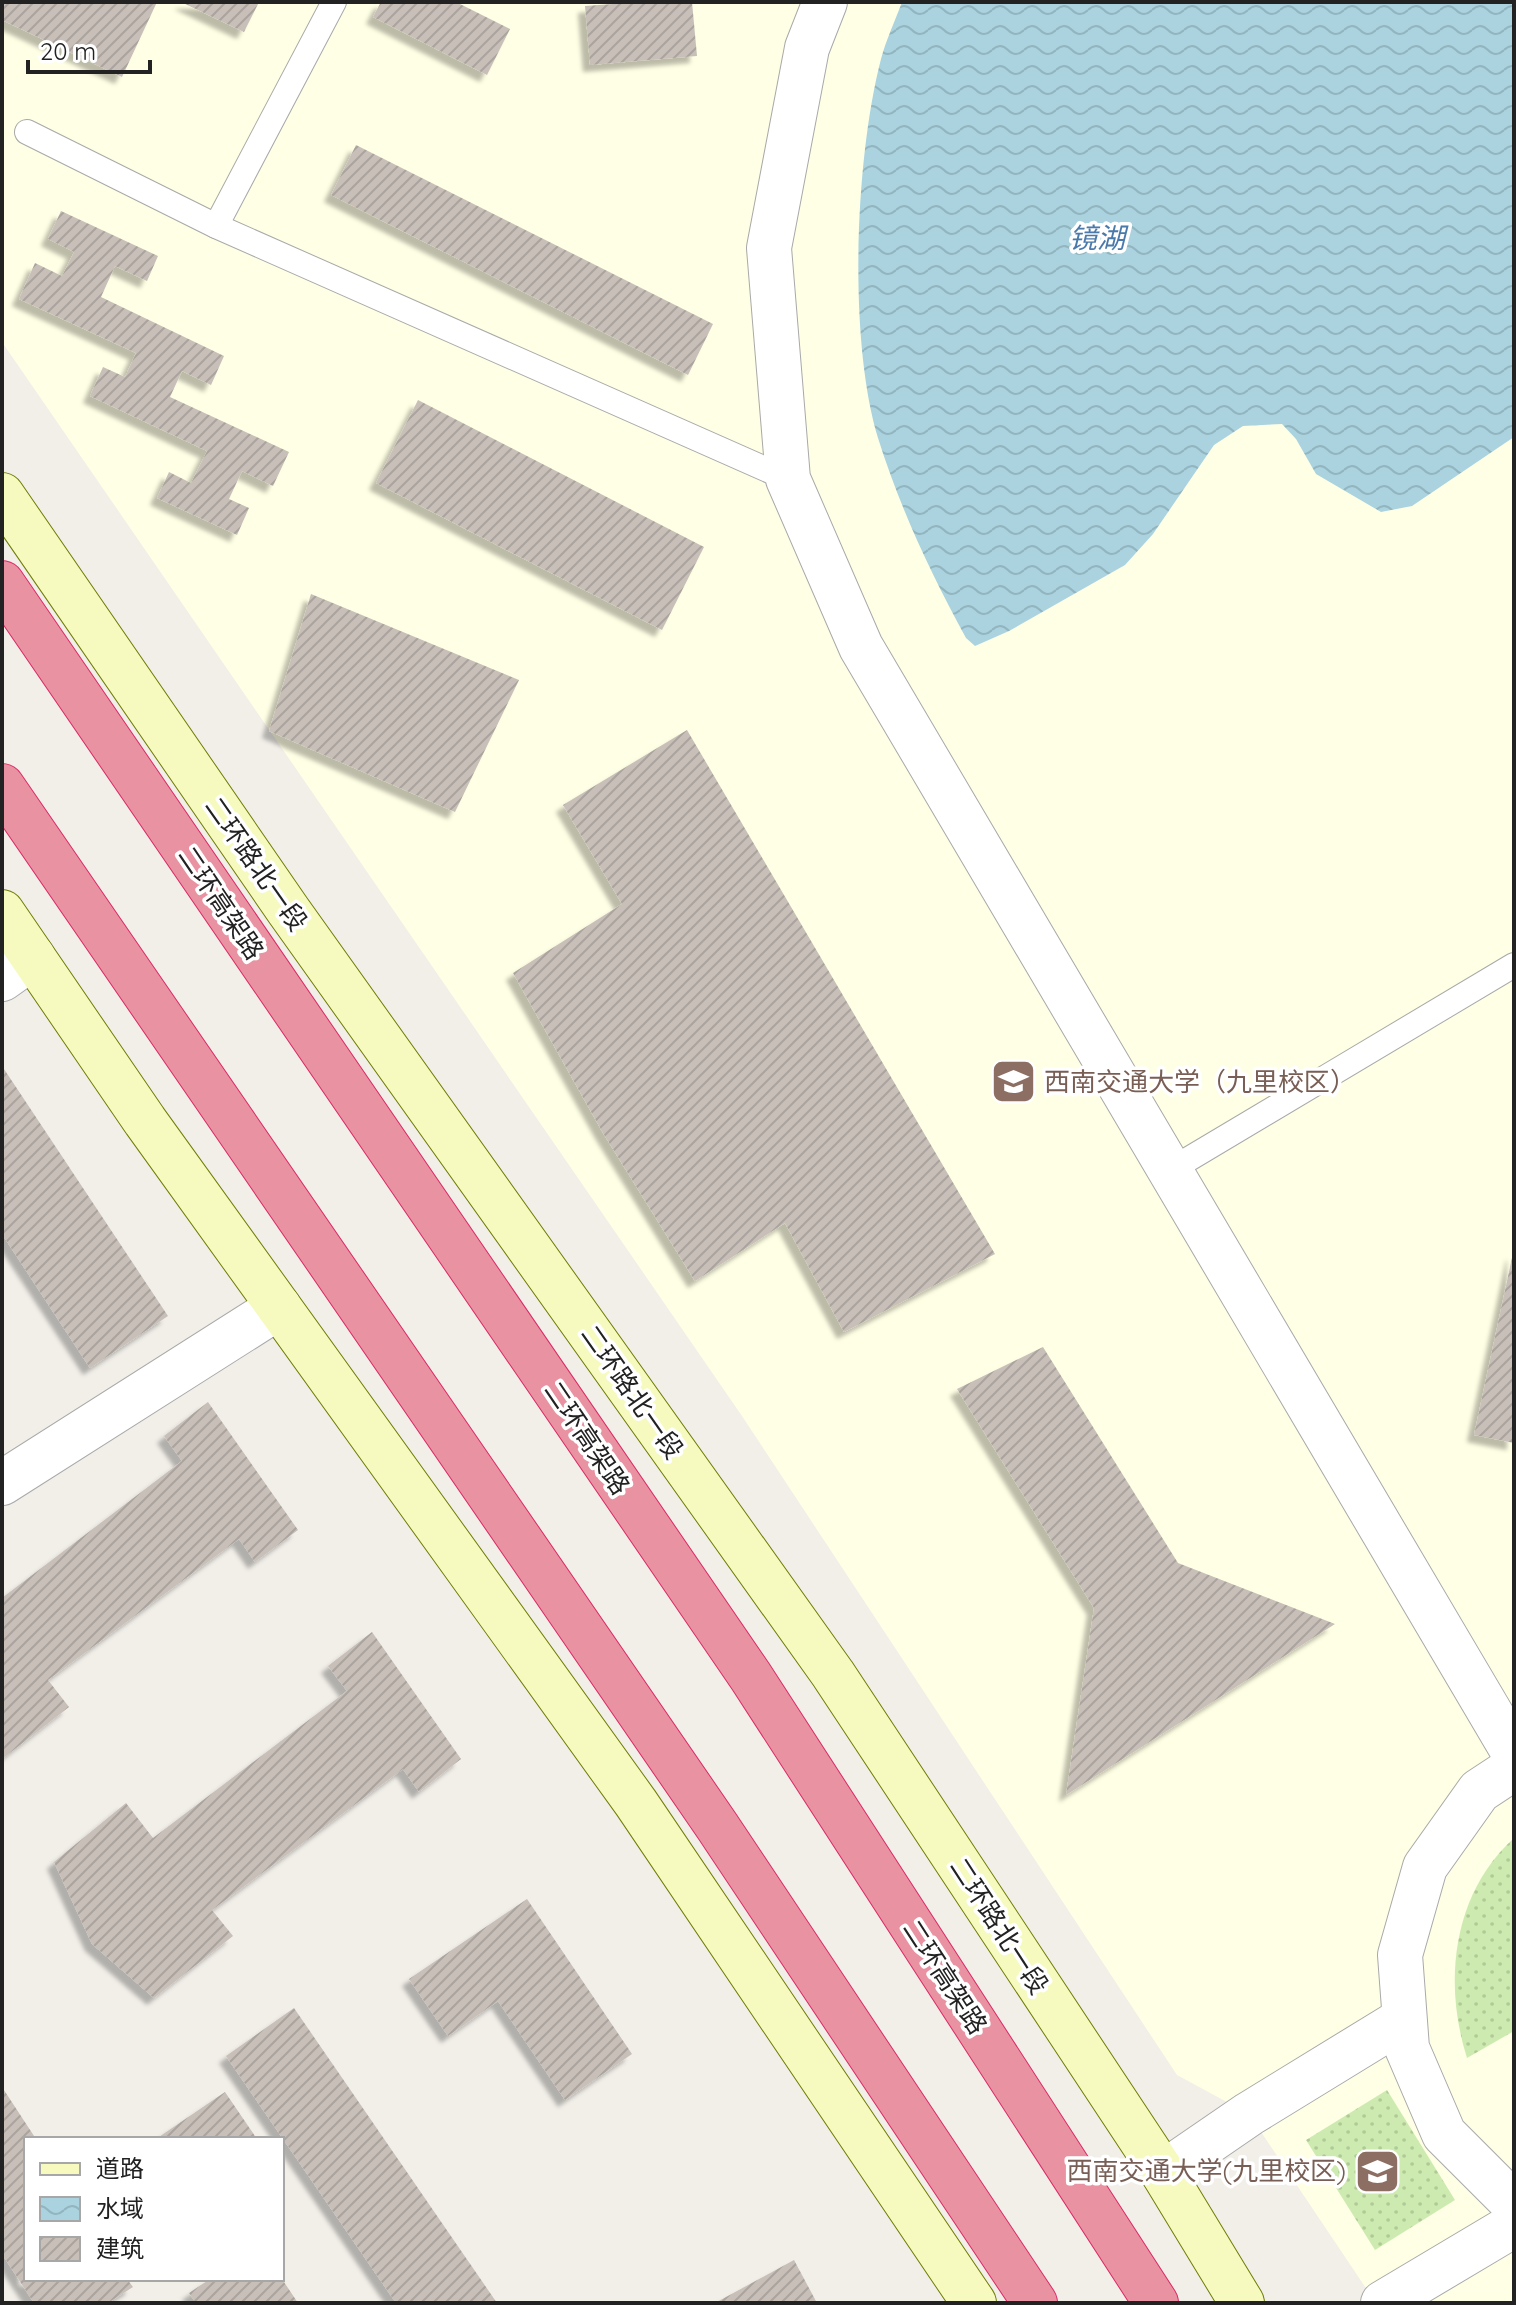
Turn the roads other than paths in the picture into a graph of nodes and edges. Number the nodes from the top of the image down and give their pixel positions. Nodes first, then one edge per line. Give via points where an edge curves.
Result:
1 (334, 2) edge
2 (825, 2) edge
3 (27, 132) dead end
4 (216, 226) junction
5 (788, 479) junction
6 (2, 495) edge
7 (2, 583) edge
8 (2, 786) edge
9 (2, 912) edge
10 (1514, 965) edge
11 (18, 968) edge
12 (1172, 1169) junction
13 (279, 1307) junction
14 (2, 1483) edge
15 (1514, 1753) edge
16 (1514, 1768) edge
17 (1404, 2019) junction
18 (1163, 2173) junction
19 (1514, 2204) edge
20 (1514, 2225) edge
21 (974, 2303) edge
22 (1035, 2303) edge
23 (1156, 2303) edge
24 (1242, 2303) edge
25 (1383, 2303) edge

1 - 4 lane
2 - 5 street via 807,48 769,248
3 - 4 lane
4 - 5 lane
5 - 12 street via 861,647
6 - 18 main road, 二环路北一段 via 288,910 833,1674
7 - 23 highway, 二环高架路 via 751,1677
8 - 22 highway via 717,1826
9 - 11 main road
10 - 12 lane
11 - 13 main road
12 - 15 street
13 - 14 street
13 - 21 main road via 636,1803
16 - 17 street via 1479,1791 1425,1867 1400,1955
17 - 18 street
17 - 19 street via 1407,2048 1444,2134
18 - 24 main road, 二环路北一段
20 - 25 street

